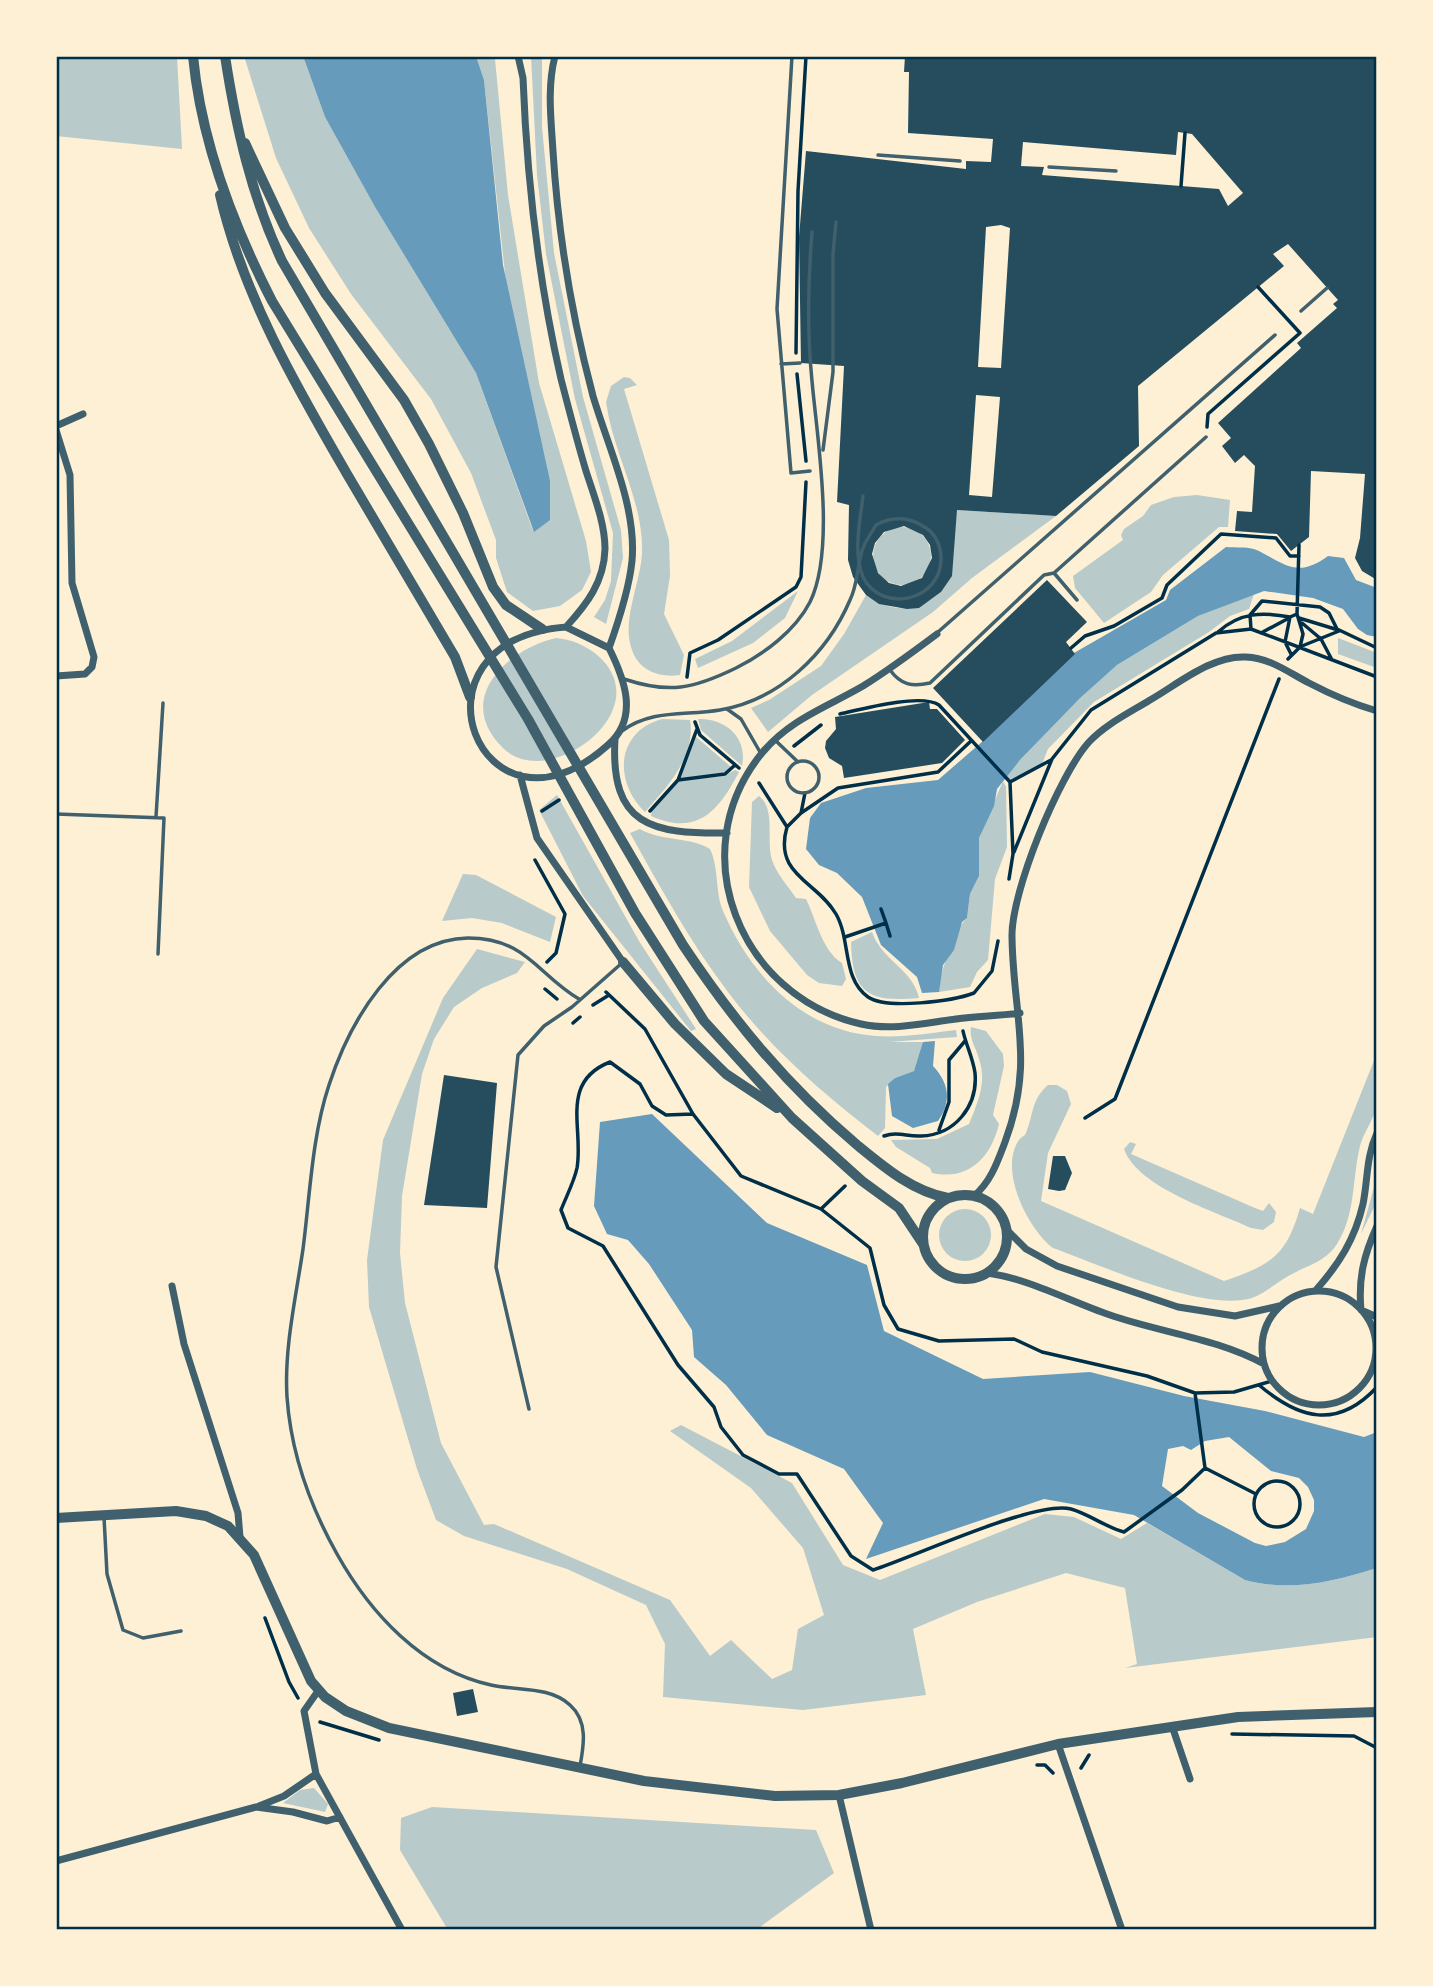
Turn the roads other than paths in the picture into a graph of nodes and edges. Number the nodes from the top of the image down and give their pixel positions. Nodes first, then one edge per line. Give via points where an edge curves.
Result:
1 (193, 56) edge
2 (225, 56) edge
3 (518, 56) edge
4 (555, 56) edge
5 (792, 56) edge
6 (197, 95) junction
7 (235, 121) junction
8 (878, 155) dead end
9 (960, 161) dead end
10 (1049, 167) dead end
11 (1116, 171) dead end
12 (836, 222) dead end
13 (812, 232) dead end
14 (1327, 288) dead end
15 (1301, 311) dead end
16 (1275, 335) dead end
17 (800, 363) dead end
18 (781, 364) junction
19 (83, 414) dead end
20 (56, 428) edge
21 (1206, 437) road end
22 (822, 456) junction
23 (809, 471) road end
24 (863, 496) dead end
25 (1054, 573) junction
26 (1077, 600) dead end
27 (566, 627) junction
28 (542, 629) junction
29 (937, 634) joint
30 (609, 648) junction
31 (890, 669) junction
32 (56, 676) edge
33 (624, 679) junction
34 (470, 697) junction
35 (163, 703) dead end
36 (727, 708) junction
37 (1377, 711) edge
38 (622, 731) junction
39 (615, 738) junction
40 (774, 739) junction
41 (761, 754) junction
42 (798, 762) junction
43 (520, 775) junction
44 (56, 814) edge
45 (156, 817) junction
46 (727, 833) junction
47 (158, 954) dead end
48 (623, 962) junction
49 (579, 999) junction
50 (1020, 1013) junction
51 (792, 1118) junction
52 (1377, 1133) edge
53 (974, 1196) junction
54 (948, 1198) junction
55 (1377, 1226) edge
56 (1007, 1230) junction
57 (923, 1244) junction
58 (987, 1273) junction
59 (172, 1286) dead end
60 (1315, 1290) junction
61 (1279, 1306) junction
62 (1361, 1310) junction
63 (1377, 1317) edge
64 (1264, 1364) junction
65 (1374, 1367) edge
66 (529, 1409) dead end
67 (104, 1514) junction
68 (56, 1518) edge
69 (240, 1537) junction
70 (181, 1632) dead end
71 (318, 1691) junction
72 (1377, 1712) edge
73 (1172, 1726) junction
74 (1058, 1744) junction
75 (580, 1768) junction
76 (316, 1774) junction
77 (1190, 1779) dead end
78 (839, 1794) junction
79 (256, 1807) junction
80 (340, 1816) junction
81 (56, 1861) edge
82 (402, 1930) edge
83 (871, 1930) edge
84 (1122, 1930) edge

1 - 6 street
2 - 7 street
3 - 27 street via 534,240 547,315 605,548 601,578 589,602
4 - 30 street via 550,106 564,255 593,394 631,531 632,561
5 - 18 lane via 777,287
6 - 34 street via 227,226 247,282 310,410 455,657
6 - 51 street via 225,194 264,286 528,719 635,913 704,1021
7 - 28 street via 285,228 325,293 404,400 429,444 492,587 506,605
7 - 54 street via 254,192 282,261 647,887 735,1020 789,1081 887,1168 918,1188
8 - 9 lane
10 - 11 lane
12 - 22 lane via 833,372
13 - 22 lane via 808,316
14 - 15 lane
16 - 29 lane
17 - 18 lane
18 - 23 lane via 791,473
19 - 20 street
20 - 32 street via 70,475 72,583 94,657 85,674
21 - 25 lane
22 - 33 lane via 821,549 810,601 786,633 756,657 687,685 664,689
24 - 36 lane via 858,544 863,577 882,595 912,597 934,585 941,569 933,533 900,517 876,525 863,547 851,598 826,642 781,685
25 - 26 lane
25 - 31 lane via 1044,575 930,683 899,682
27 - 28 street
27 - 30 street
28 - 34 street via 521,637 487,662 473,681
29 - 31 street
30 - 33 street
31 - 40 street via 794,722
33 - 38 street via 627,713
34 - 43 street via 473,728 483,750
35 - 45 lane
36 - 38 lane via 646,717
36 - 41 lane via 741,719
37 - 50 street via 1269,661 1246,657 1216,662 1107,726 1078,756 1058,793 1017,900 1012,938
38 - 39 street
39 - 43 street via 563,774 545,778
39 - 46 street via 617,788 642,820 668,831
40 - 41 street
40 - 42 lane
41 - 46 street via 735,799
42 - 42 lane via 790,768 788,783 805,793 814,788 818,774 813,765
43 - 48 street via 537,838
44 - 45 lane
45 - 47 lane via 164,818
46 - 50 street via 727,887 738,924 755,955 788,990 819,1010 870,1026 895,1027
48 - 49 lane
48 - 51 street via 675,1024 726,1074
49 - 66 lane via 544,1026 519,1055 496,1267
49 - 75 lane via 523,953 494,942 465,938 438,943 396,969 351,1034 329,1085 289,1345 287,1395 305,1487 338,1554 371,1604 407,1642 442,1665 483,1683 548,1692 566,1701 583,1727
50 - 53 street via 1022,1065 1014,1114 996,1166
51 - 57 street via 899,1208
52 - 60 street via 1352,1237 1339,1264
53 - 54 street
53 - 56 street via 996,1208
54 - 57 street via 929,1215
55 - 62 street via 1359,1271
56 - 58 street via 1005,1250
56 - 61 street via 1026,1249 1057,1266 1165,1303 1227,1316
57 - 58 street via 930,1261 943,1274 961,1279
58 - 64 street via 1023,1281 1140,1324 1226,1345
59 - 69 street via 184,1344 238,1513
60 - 61 street
60 - 62 street via 1340,1295
61 - 64 street via 1264,1333
62 - 63 street
62 - 65 street via 1375,1337
64 - 65 street via 1272,1381 1296,1400 1326,1404 1354,1393
67 - 68 street
67 - 69 street via 193,1513 222,1523
67 - 70 lane via 107,1574 123,1630 143,1638
69 - 71 street via 254,1555 302,1667
71 - 75 street via 346,1712 381,1726
71 - 76 street via 306,1707
72 - 73 street via 1252,1715
73 - 74 street
73 - 77 street
74 - 78 street
74 - 84 street
75 - 78 street via 757,1795
76 - 79 street via 281,1798
76 - 80 street
78 - 83 street
79 - 80 street via 327,1821
79 - 81 street
80 - 82 street

